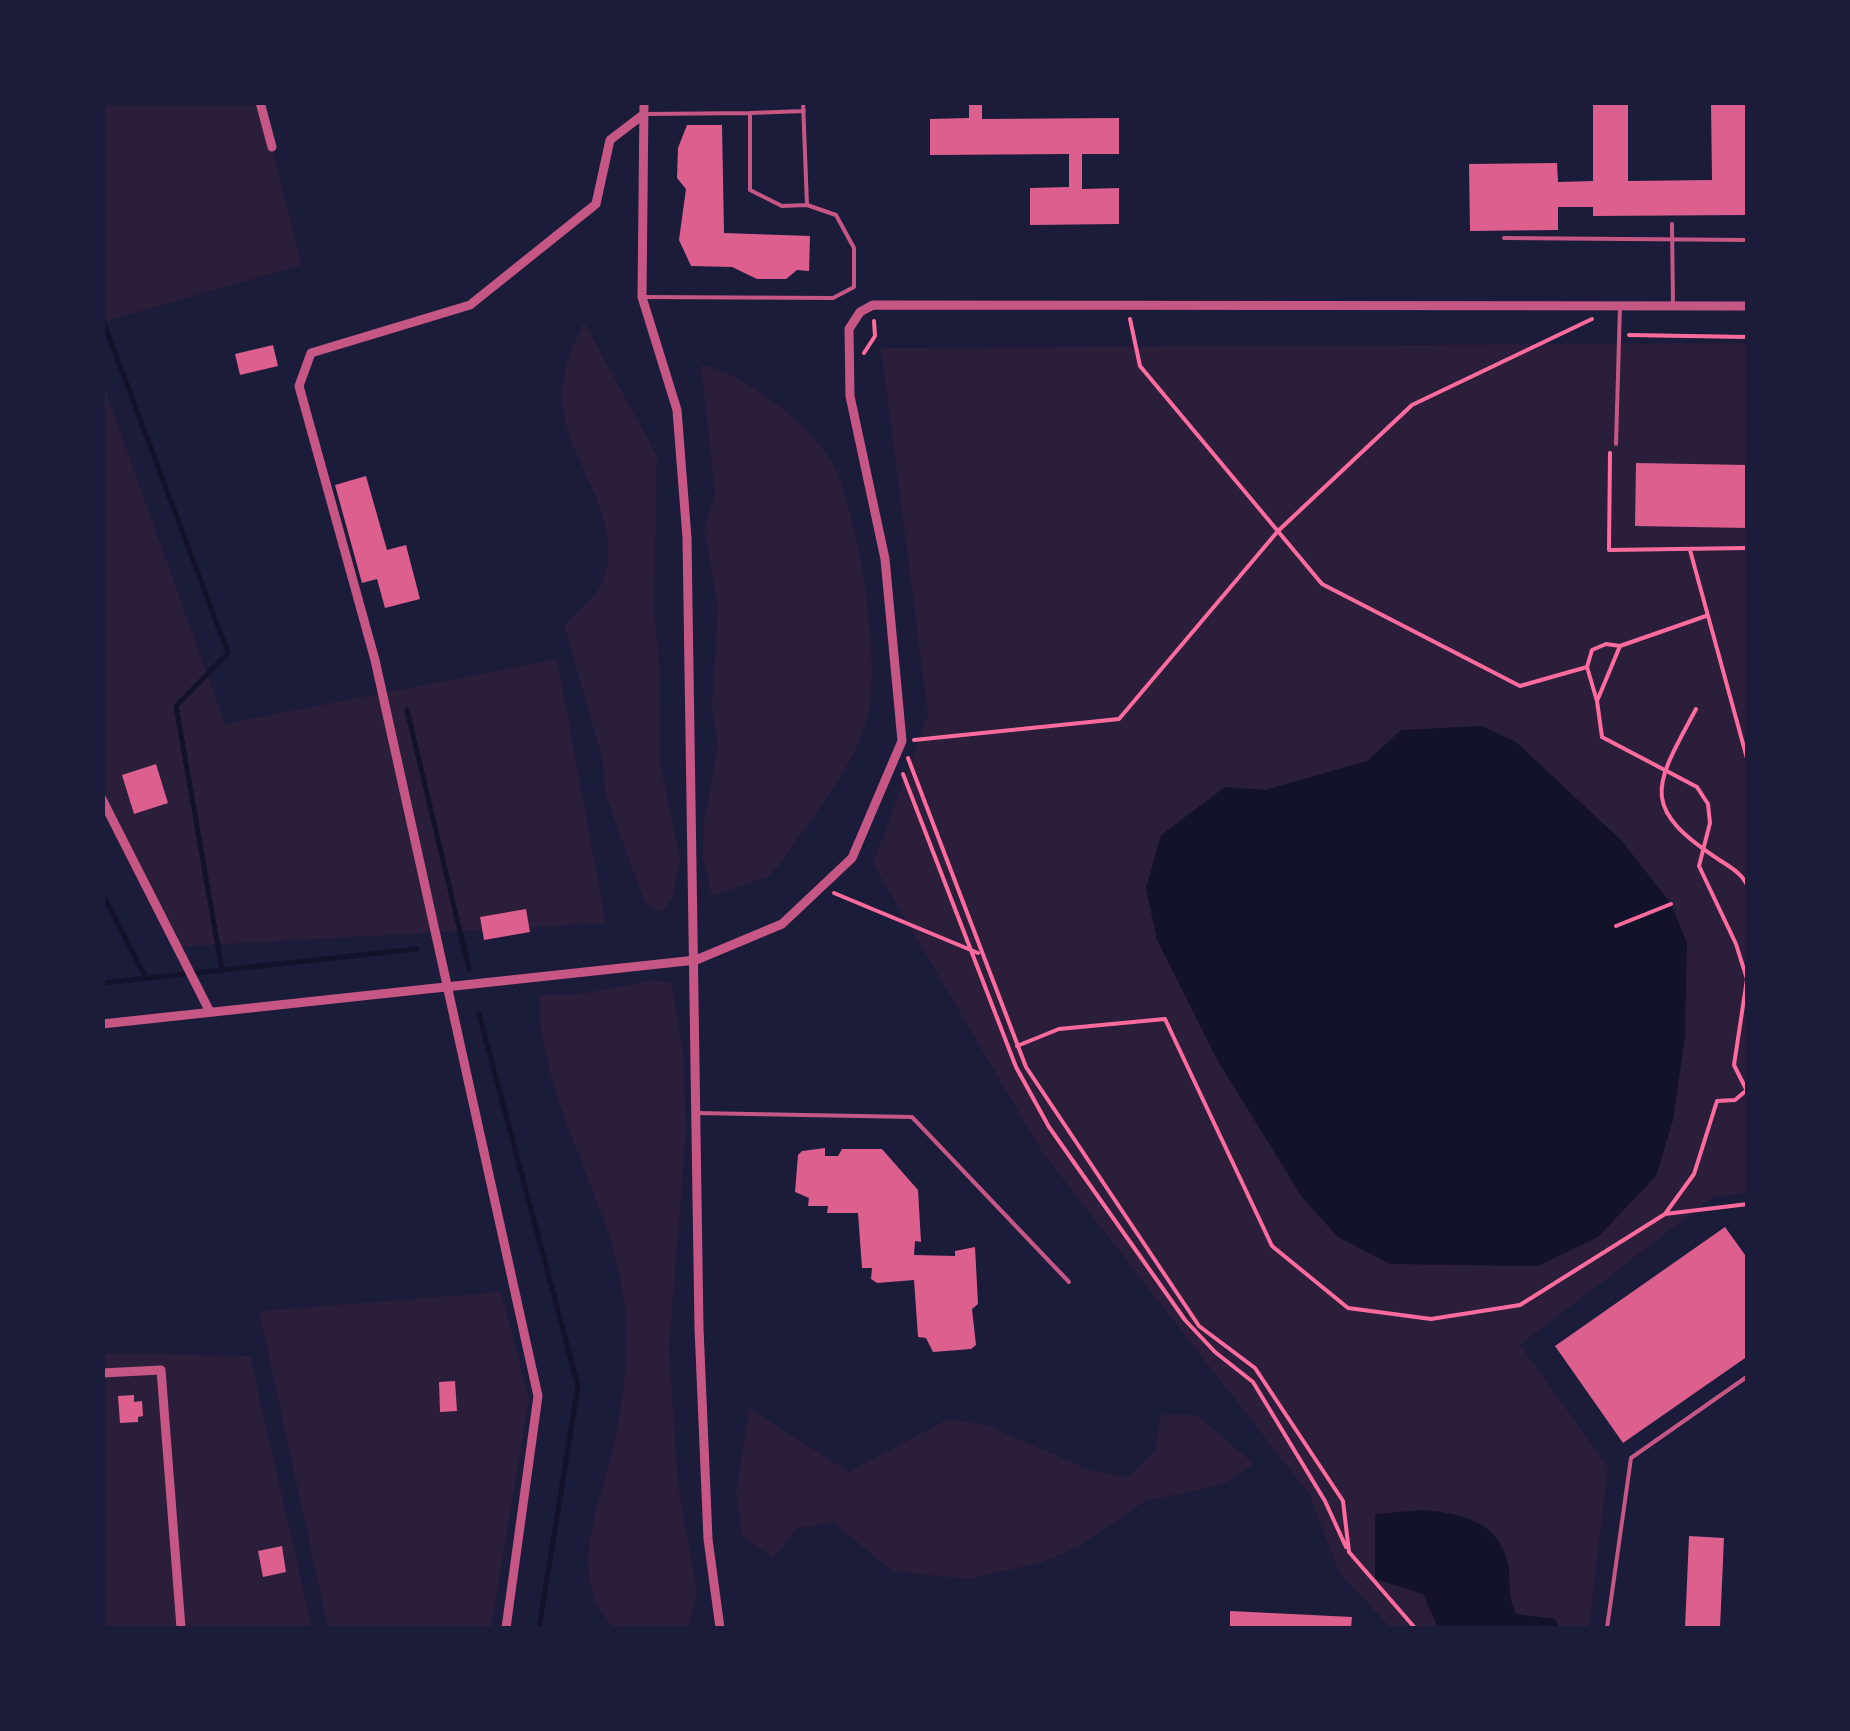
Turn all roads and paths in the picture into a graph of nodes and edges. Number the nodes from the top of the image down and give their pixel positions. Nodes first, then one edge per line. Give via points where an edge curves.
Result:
1 (260, 102) edge
2 (803, 102) edge
3 (644, 108) edge
4 (804, 111) junction
5 (750, 113) junction
6 (272, 147) dead end
7 (807, 205) junction
8 (1672, 224) dead end
9 (1504, 238) dead end
10 (1673, 240) junction
11 (1748, 240) edge
12 (642, 297) junction
13 (1126, 304) junction
14 (1620, 306) junction
15 (1673, 306) junction
16 (1748, 306) edge
17 (1618, 335) junction
18 (1748, 337) edge
19 (1616, 444) dead end
20 (1610, 452) dead end
21 (1278, 530) junction
22 (1748, 548) edge
23 (1690, 550) junction
24 (1706, 616) junction
25 (1620, 646) junction
26 (1587, 668) junction
27 (1597, 701) junction
28 (1696, 709) dead end
29 (902, 742) junction
30 (896, 756) junction
31 (1748, 762) edge
32 (1663, 771) junction
33 (102, 799) edge
34 (1700, 848) junction
35 (821, 888) junction
36 (1748, 888) edge
37 (1670, 904) dead end
38 (1616, 926) dead end
39 (968, 949) junction
40 (980, 954) junction
41 (696, 960) junction
42 (450, 988) junction
43 (210, 1012) junction
44 (102, 1024) edge
45 (1017, 1046) junction
46 (1747, 1089) edge
47 (697, 1113) junction
48 (1748, 1204) edge
49 (1665, 1214) junction
50 (1069, 1282) dead end
51 (102, 1373) edge
52 (1748, 1376) edge
53 (1348, 1552) junction
54 (181, 1628) edge
55 (506, 1628) edge
56 (720, 1628) edge
57 (1415, 1628) edge
58 (1606, 1628) edge

1 - 6 street
2 - 4 lane
3 - 5 lane
3 - 12 street
3 - 42 street via 610,140 596,204 470,305 310,353 299,386 375,660
4 - 5 lane
4 - 7 lane
5 - 7 lane via 750,190 782,206
7 - 12 lane via 836,214 854,248 854,287 844,294
8 - 10 lane
9 - 10 lane
10 - 11 lane
10 - 15 lane
12 - 41 street via 676,410 685,495
13 - 14 street
13 - 21 path via 1140,366
13 - 29 street via 873,305 849,329 850,396 885,559
14 - 15 street
14 - 17 lane
14 - 21 path via 1412,405
15 - 16 street
17 - 18 path
17 - 19 lane
20 - 23 path via 1609,550
21 - 26 path via 1322,584 1520,686
21 - 29 path via 1119,719
22 - 23 path
23 - 24 path
24 - 25 path
24 - 31 path
25 - 26 path via 1592,650
25 - 27 path
26 - 27 path
27 - 32 path via 1602,736
28 - 32 path
29 - 30 street
29 - 40 path
30 - 35 street via 852,858
30 - 39 path
32 - 34 path via 1662,802 1680,834
32 - 34 path via 1698,788 1708,804 1710,823
33 - 43 street
34 - 36 path
34 - 46 path via 1708,889 1747,979 1734,1065
35 - 39 path
35 - 41 street via 782,924
37 - 38 path
39 - 40 path
39 - 53 path via 1016,1068 1049,1127 1185,1320 1254,1382 1325,1500
40 - 45 path
41 - 42 street
41 - 47 street
42 - 43 street
42 - 55 street via 538,1396
43 - 44 street
45 - 49 path via 1059,1029 1165,1020 1272,1246 1348,1308 1430,1319 1520,1305
45 - 53 path via 1198,1326 1255,1368 1326,1475 1343,1501
46 - 49 path via 1735,1100 1717,1101 1694,1174
47 - 50 lane via 912,1117
47 - 56 street via 705,1496
48 - 49 path
51 - 54 street via 162,1370
52 - 58 lane via 1632,1458
53 - 57 path

